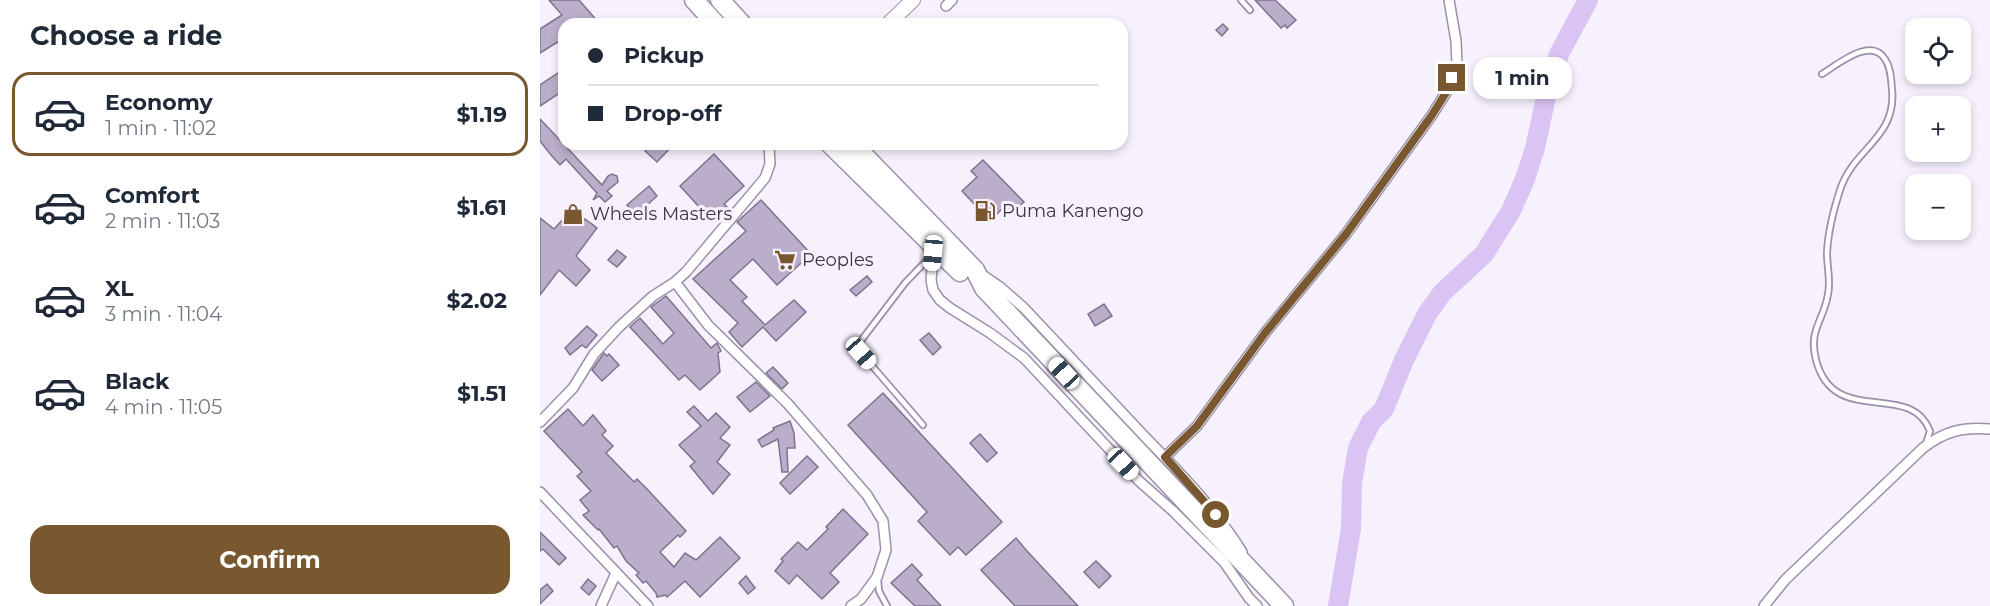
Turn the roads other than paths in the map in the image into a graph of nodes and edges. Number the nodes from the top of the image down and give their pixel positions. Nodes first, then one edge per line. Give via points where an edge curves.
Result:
1 (694, 0) edge
2 (720, 0) edge
3 (913, 0) edge
4 (1241, 0) edge
5 (1449, 0) edge
6 (1250, 10) dead end
7 (710, 18) edge
8 (736, 18) edge
9 (894, 18) edge
10 (1822, 74) dead end
11 (769, 150) edge
12 (836, 150) edge
13 (859, 150) edge
14 (934, 250) junction
15 (975, 270) junction
16 (675, 282) junction
17 (984, 288) junction
18 (540, 422) edge
19 (923, 425) dead end
20 (1990, 429) edge
21 (1923, 448) junction
22 (1165, 457) junction
23 (540, 492) edge
24 (616, 573) junction
25 (877, 577) junction
26 (1257, 577) junction
27 (1280, 604) edge
28 (601, 606) edge
29 (648, 606) edge
30 (851, 606) edge
31 (886, 606) edge
32 (1257, 606) edge
33 (1764, 606) edge

1 - 7 highway
2 - 8 highway
3 - 9 main road
4 - 6 lane
5 - 22 street via 1457,65 1447,91 1346,234 1265,333 1197,426
10 - 21 lane via 1860,51 1875,50 1889,66 1893,101 1887,124 1850,168 1841,188 1828,239 1828,296 1814,336 1816,358 1823,379 1841,395 1898,405 1919,414 1930,431
11 - 16 street via 765,178
12 - 14 highway
13 - 15 highway
14 - 17 highway
14 - 19 lane via 858,348
14 - 32 street via 931,280 940,300 1024,358 1139,481 1224,562
15 - 17 highway
15 - 22 street via 1024,308
16 - 18 street via 619,327 594,354 573,388
16 - 25 street via 708,325 788,404 867,495 883,521 886,550
17 - 26 highway
20 - 21 street via 1957,429
21 - 33 street via 1785,580
22 - 26 street via 1230,532
23 - 24 street
24 - 28 street
24 - 29 street
25 - 30 street
25 - 31 lane
26 - 27 highway

